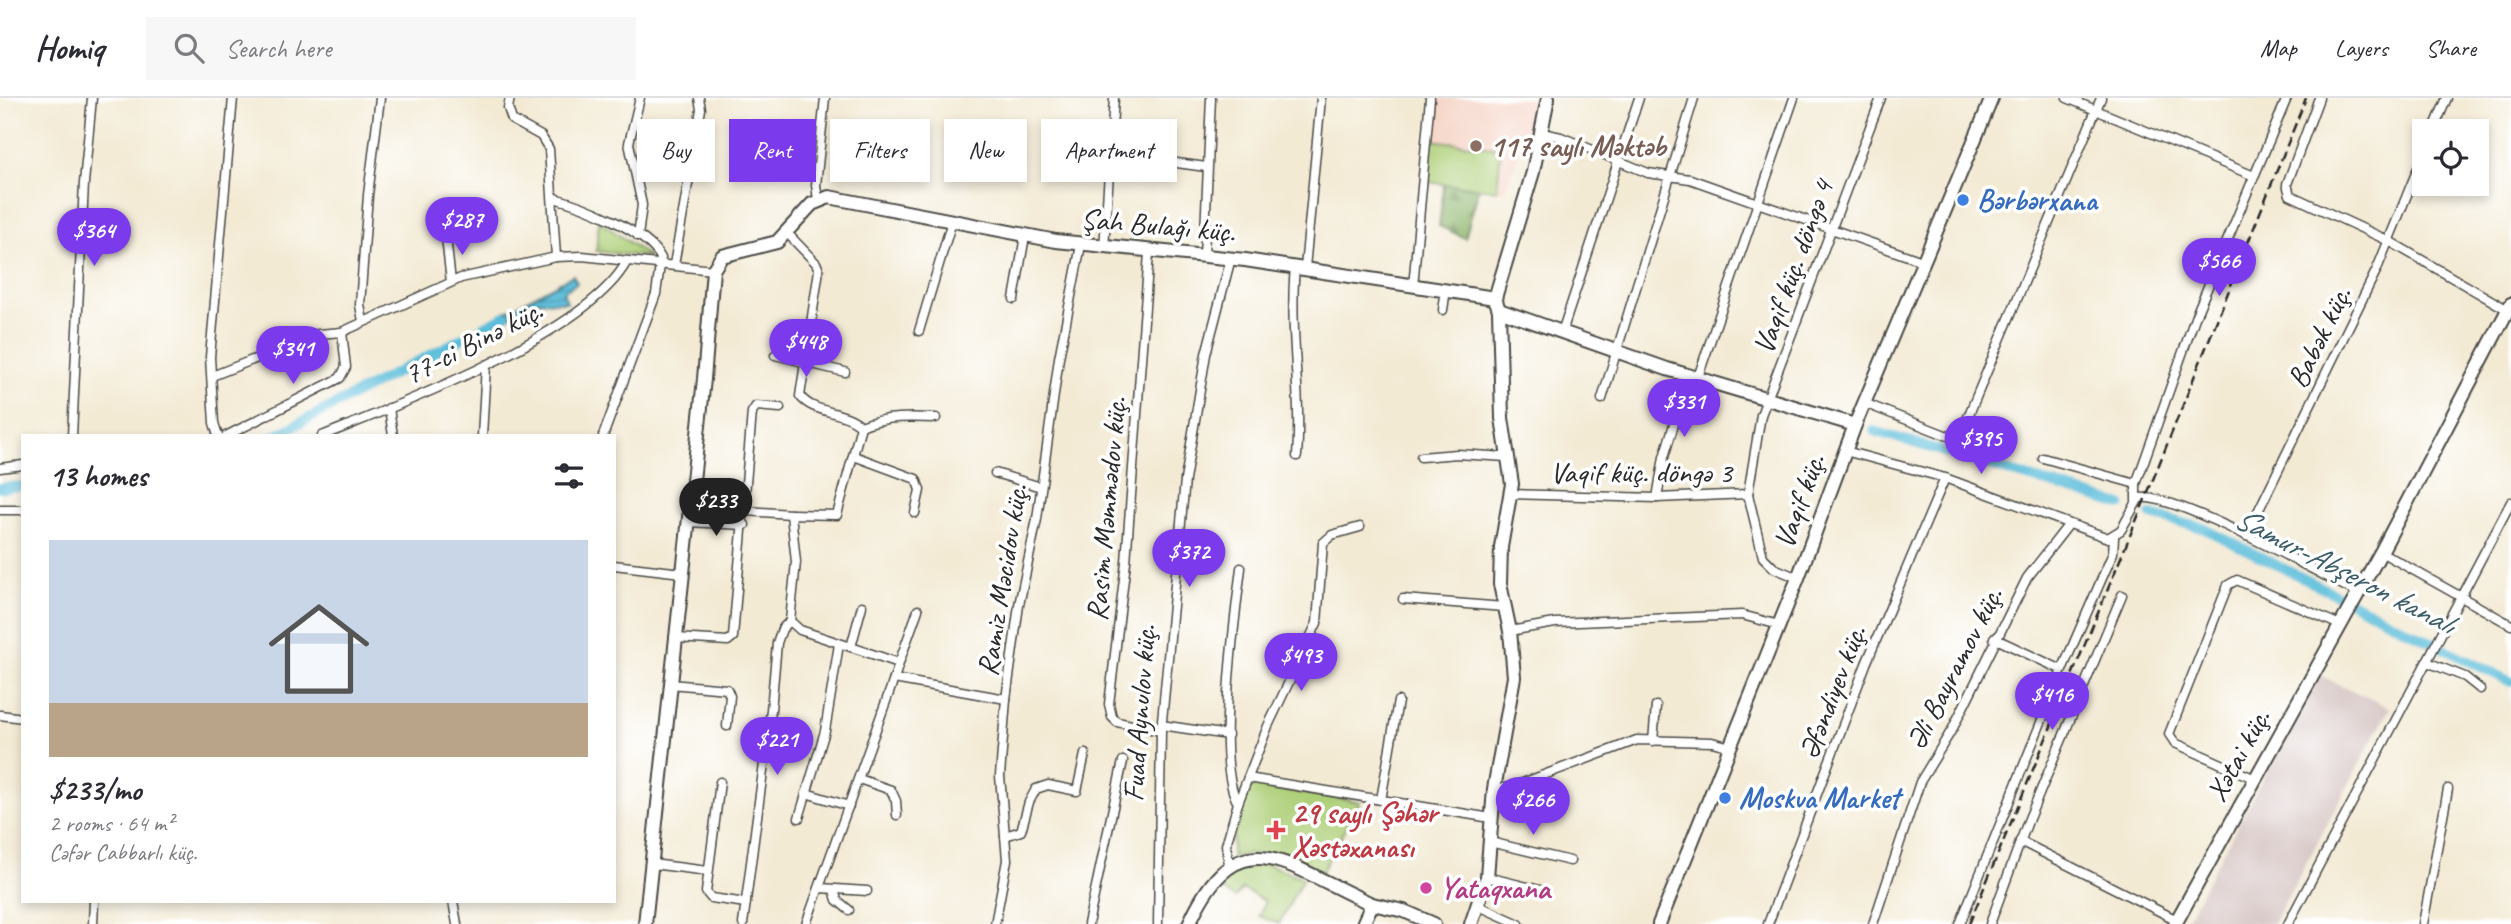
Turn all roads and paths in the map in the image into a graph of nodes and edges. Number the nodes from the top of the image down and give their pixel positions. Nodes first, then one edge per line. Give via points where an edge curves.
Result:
1 (92, 98) edge
2 (233, 98) edge
3 (380, 98) edge
4 (510, 98) edge
5 (640, 98) edge
6 (699, 98) edge
7 (825, 98) edge
8 (1114, 98) edge
9 (1211, 98) edge
10 (1321, 98) edge
11 (1430, 98) edge
12 (1548, 98) edge
13 (1639, 98) edge
14 (1695, 98) edge
15 (1794, 98) edge
16 (1881, 98) edge
17 (1992, 98) edge
18 (2067, 98) edge
19 (2101, 98) edge
20 (2287, 98) edge
21 (2319, 98) edge
22 (2447, 98) edge
23 (2096, 111) junction
24 (1113, 119) edge
25 (2438, 119) edge
26 (1542, 133) junction
27 (1619, 162) junction
28 (1177, 163) edge
29 (1206, 167) junction
30 (1669, 176) junction
31 (2254, 176) junction
32 (1109, 182) edge
33 (2412, 183) edge
34 (554, 198) junction
35 (818, 200) junction
36 (1760, 203) junction
37 (952, 221) junction
38 (1831, 227) junction
39 (788, 234) junction
40 (638, 236) junction
41 (1025, 236) junction
42 (446, 237) dead end
43 (2389, 241) junction
44 (1081, 245) junction
45 (1104, 248) junction
46 (1149, 253) junction
47 (1204, 256) junction
48 (556, 257) junction
49 (1231, 258) junction
50 (1922, 261) junction
51 (626, 263) junction
52 (662, 264) junction
53 (674, 265) junction
54 (1300, 267) junction
55 (713, 270) junction
56 (451, 282) junction
57 (1413, 287) junction
58 (1446, 289) junction
59 (1014, 299) dead end
60 (1497, 304) junction
61 (2510, 307) edge
62 (1443, 310) dead end
63 (363, 321) junction
64 (919, 331) dead end
65 (342, 332) junction
66 (1562, 332) junction
67 (1616, 350) junction
68 (775, 355) dead end
69 (805, 364) junction
70 (486, 365) junction
71 (845, 372) dead end
72 (212, 376) junction
73 (1693, 376) junction
74 (1768, 398) junction
75 (1602, 399) dead end
76 (1864, 403) junction
77 (389, 408) junction
78 (780, 408) dead end
79 (936, 418) dead end
80 (1855, 425) junction
81 (861, 426) junction
82 (72, 434) edge
83 (217, 434) edge
84 (230, 434) edge
85 (327, 434) edge
86 (393, 434) edge
87 (482, 434) edge
88 (604, 434) edge
89 (1845, 451) junction
90 (854, 456) junction
91 (1297, 456) dead end
92 (1421, 457) dead end
93 (1507, 457) junction
94 (2043, 458) dead end
95 (21, 465) edge
96 (0, 468) edge
97 (995, 472) dead end
98 (1945, 478) junction
99 (2136, 484) junction
100 (1041, 487) junction
101 (1511, 494) junction
102 (1748, 495) junction
103 (1657, 498) junction
104 (2136, 500) junction
105 (2511, 502) edge
106 (0, 510) edge
107 (21, 510) edge
108 (746, 511) junction
109 (915, 513) dead end
110 (792, 514) junction
111 (688, 522) junction
112 (2069, 524) junction
113 (745, 525) junction
114 (1360, 527) dead end
115 (2114, 537) junction
116 (2246, 537) junction
117 (2381, 552) junction
118 (616, 565) edge
119 (1241, 568) dead end
120 (682, 573) junction
121 (1798, 578) junction
122 (2358, 593) junction
123 (2122, 595) dead end
124 (2459, 597) junction
125 (1403, 599) dead end
126 (863, 606) dead end
127 (1504, 607) junction
128 (918, 610) dead end
129 (790, 621) junction
130 (1779, 625) junction
131 (2340, 625) junction
132 (2511, 625) edge
133 (1510, 631) junction
134 (675, 638) junction
135 (1994, 638) junction
136 (839, 644) junction
137 (851, 647) junction
138 (2427, 662) junction
139 (899, 663) junction
140 (2062, 670) junction
141 (894, 679) junction
142 (670, 684) junction
143 (2480, 689) dead end
144 (1006, 699) junction
145 (1398, 701) dead end
146 (1656, 706) dead end
147 (0, 715) edge
148 (21, 718) edge
149 (727, 726) dead end
150 (1161, 728) junction
151 (1228, 735) junction
152 (1653, 741) junction
153 (1731, 747) junction
154 (1086, 754) dead end
155 (1124, 761) dead end
156 (1248, 778) junction
157 (859, 779) junction
158 (2255, 779) junction
159 (720, 782) dead end
160 (1494, 789) junction
161 (2448, 789) dead end
162 (806, 793) junction
163 (1381, 800) junction
164 (1238, 803) junction
165 (849, 806) junction
166 (897, 815) dead end
167 (799, 818) dead end
168 (1491, 818) junction
169 (1005, 836) junction
170 (2020, 841) junction
171 (1490, 842) junction
172 (1570, 861) dead end
173 (652, 864) junction
174 (1229, 864) junction
175 (708, 871) junction
176 (1487, 877) junction
177 (820, 888) junction
178 (834, 890) junction
179 (867, 891) dead end
180 (1544, 891) dead end
181 (94, 903) edge
182 (453, 903) edge
183 (746, 903) junction
184 (1372, 904) junction
185 (1479, 906) junction
186 (849, 910) dead end
187 (2176, 922) edge
188 (93, 924) edge
189 (457, 924) edge
190 (645, 924) edge
191 (743, 924) edge
192 (806, 924) edge
193 (995, 924) edge
194 (1088, 924) edge
195 (1158, 924) edge
196 (1189, 924) edge
197 (1363, 924) edge
198 (1434, 924) edge
199 (1471, 924) edge
200 (1519, 924) edge
201 (1659, 924) edge
202 (1768, 924) edge
203 (1873, 924) edge
204 (1960, 924) edge
205 (1990, 924) edge
206 (2288, 924) edge
207 (2423, 924) edge

1 - 82 street
2 - 72 street
3 - 63 street via 367,209 360,304
4 - 34 street via 512,120 547,142
5 - 40 street via 629,143 642,205
6 - 53 street via 702,109
7 - 35 street
8 - 24 street
9 - 29 street
10 - 54 street
11 - 57 street
12 - 26 street
13 - 27 street
14 - 30 street
15 - 36 street
16 - 38 street, Vaqif küç. döngə 4
17 - 50 street, Vaqif küç.
18 - 23 street
19 - 23 street
20 - 31 street
21 - 43 street via 2286,188 2290,195
22 - 25 street
23 - 31 street
23 - 76 street via 1960,436 1953,438
26 - 27 street
26 - 60 street
27 - 30 street
27 - 66 street
28 - 29 street
29 - 47 street
30 - 36 street
30 - 67 street
31 - 99 street via 2175,372
32 - 45 street
33 - 43 street, Babək küç.
34 - 40 street via 586,207
34 - 48 street
35 - 37 street, Şah Bulağı küç. via 828,197
35 - 39 street
36 - 38 street
36 - 73 street
37 - 41 street, Şah Bulağı küç.
37 - 64 street
38 - 50 street
38 - 74 street, Vaqif küç. döngə 4
39 - 55 street via 768,246 722,256
39 - 69 street via 819,270
40 - 52 street via 658,252
41 - 44 street, Şah Bulağı küç.
41 - 59 street
42 - 56 street
43 - 61 street
43 - 116 street, Babək küç.
44 - 45 street, Şah Bulağı küç.
44 - 100 street, Ramiz Məcidov küç.
45 - 46 street, Şah Bulağı küç.
46 - 47 street, Şah Bulağı küç.
46 - 150 street, Rasim Məmmədov küç. via 1126,562 1109,704 1117,722
47 - 49 street, Şah Bulağı küç.
48 - 51 street
48 - 56 street
49 - 54 street, Şah Bulağı küç.
49 - 150 street, Fuad Aynulov küç. via 1206,354 1188,454
50 - 76 street, Vaqif küç.
51 - 52 street
51 - 70 street, 77-ci Binə küç. via 592,301 561,324
52 - 53 street
52 - 88 street via 656,294
53 - 55 street
54 - 57 street, Şah Bulağı küç.
54 - 91 street via 1292,306
55 - 111 street
56 - 63 street
57 - 58 street, Şah Bulağı küç.
58 - 60 street, Şah Bulağı küç.
58 - 62 street
60 - 66 street, Şah Bulağı küç.
60 - 93 street
61 - 117 street
63 - 65 street
65 - 72 street via 318,334
65 - 84 street via 346,367 340,378
66 - 67 street, Şah Bulağı küç.
67 - 73 street, Şah Bulağı küç.
67 - 75 street
68 - 69 street
69 - 71 street
69 - 81 street via 802,400
70 - 77 street, 77-ci Binə küç.
70 - 87 street
72 - 83 street
73 - 74 street, Şah Bulağı küç.
73 - 103 street via 1664,457
74 - 80 street, Şah Bulağı küç.
74 - 102 street, Vaqif küç. döngə 4
76 - 80 street, Vaqif küç.
77 - 85 street, 77-ci Binə küç.
77 - 86 street
78 - 108 street via 756,406 752,412
79 - 81 street via 909,417
80 - 89 street, Vaqif küç.
81 - 90 street
89 - 98 street
89 - 121 street, Vaqif küç.
90 - 109 street via 916,479 920,490
90 - 110 street via 838,515
92 - 93 street
93 - 101 street
94 - 99 street
95 - 96 street
97 - 100 street
98 - 112 street
98 - 202 street, Əfəndiyev küç. via 1866,664
99 - 104 street
100 - 144 street, Ramiz Məcidov küç.
101 - 103 street, Vaqif küç. döngə 3
101 - 127 street via 1501,547
102 - 103 street, Vaqif küç. döngə 3
102 - 121 street, Vaqif küç. döngə 3 via 1763,557 1774,568
104 - 115 street
104 - 116 street via 2146,497 2170,504
105 - 124 street
106 - 107 street
108 - 110 street
108 - 113 street
110 - 129 street via 796,562
111 - 113 street
111 - 120 street
112 - 115 street
112 - 135 street, Əli Bayramov küç. via 2034,566
113 - 134 street via 733,637 728,641
114 - 156 street via 1332,535 1323,543 1318,623
115 - 140 street via 2113,553
116 - 122 street
117 - 122 street
117 - 124 street
118 - 120 street
119 - 151 street
120 - 134 street
121 - 130 street, Vaqif küç.
122 - 131 street, Xətai küç.
123 - 170 street
124 - 132 street
124 - 138 street
125 - 127 street
126 - 137 street
127 - 133 street
128 - 139 street
129 - 136 street via 800,630
129 - 183 street via 777,643
130 - 133 street via 1742,615 1555,623
130 - 153 street, Vaqif küç.
131 - 158 street, Xətai küç.
131 - 158 street via 2237,580 2228,585 2169,734 2175,743
133 - 160 street via 1514,677
134 - 142 street
135 - 140 street
135 - 203 street, Əli Bayramov küç. via 1953,728 1920,782
136 - 137 street
136 - 162 street via 825,731
137 - 139 street
138 - 143 street via 2465,677
138 - 206 street
139 - 141 street
140 - 204 street
141 - 144 street
141 - 157 street
142 - 149 street via 727,689
142 - 173 street
144 - 169 street, Ramiz Məcidov küç. via 1000,776
145 - 163 street
146 - 152 street
147 - 148 street
150 - 151 street
150 - 195 street, Fuad Aynulov küç.
151 - 164 street via 1228,777
152 - 153 street via 1712,742
152 - 160 street via 1627,742 1512,787
153 - 201 street, Vaqif küç.
154 - 169 street via 1077,791 1048,785 1036,789 1021,831
155 - 194 street
156 - 163 street
156 - 164 street
157 - 165 street
157 - 166 street via 891,790
158 - 187 street, Xətai küç.
159 - 175 street
160 - 168 street
161 - 207 street
162 - 165 street
162 - 167 street
163 - 168 street
164 - 174 street via 1226,845
165 - 177 street
168 - 171 street
169 - 193 street, Ramiz Məcidov küç. via 1007,860
170 - 187 street
170 - 205 street
171 - 172 street
171 - 176 street
173 - 175 street
173 - 190 street
174 - 184 street via 1253,858 1283,862
174 - 196 street via 1209,884
175 - 183 street via 707,896
176 - 180 street
176 - 185 street
177 - 178 street
177 - 192 street
178 - 179 street
178 - 186 street via 837,900
181 - 188 street
182 - 189 street
183 - 191 street
184 - 197 street
184 - 198 street
185 - 199 street
185 - 200 street

